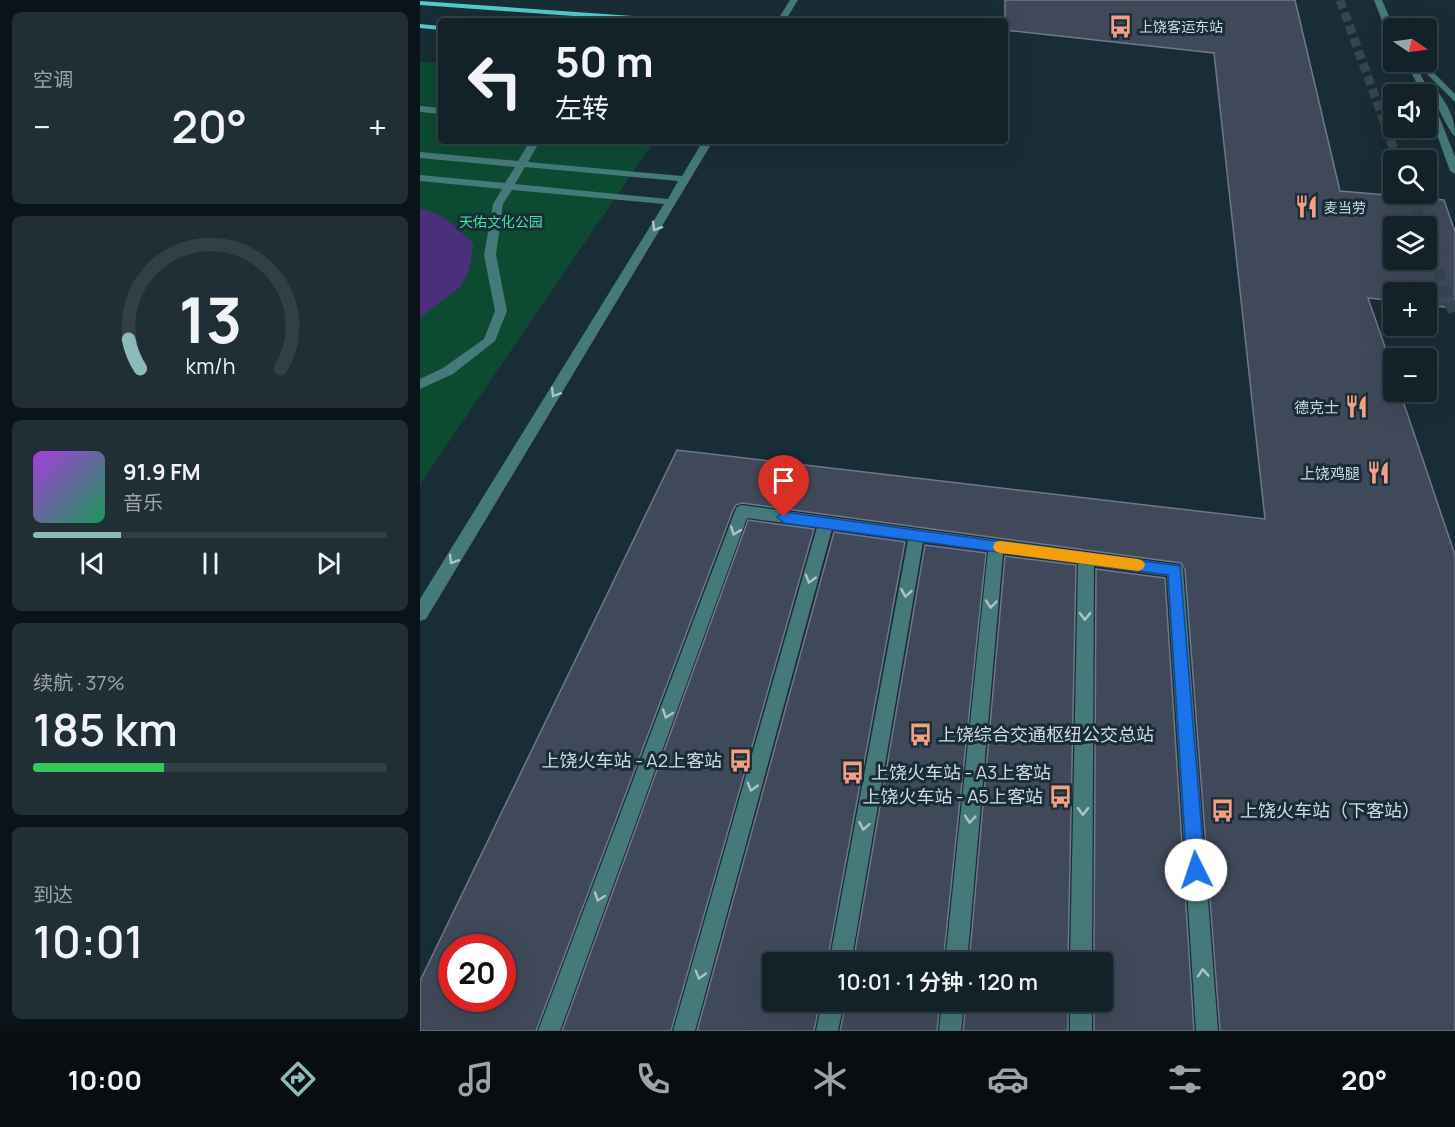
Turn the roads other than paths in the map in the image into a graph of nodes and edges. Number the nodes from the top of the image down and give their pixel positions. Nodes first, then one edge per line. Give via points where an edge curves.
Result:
1 (794, 0) edge
2 (1378, 0) edge
3 (420, 3) edge
4 (633, 18) edge
5 (783, 18) edge
6 (1385, 18) edge
7 (420, 27) edge
8 (438, 28) edge
9 (1420, 72) edge
10 (1422, 72) edge
11 (1424, 72) edge
12 (1427, 72) edge
13 (1430, 72) edge
14 (1455, 89) edge
15 (1455, 99) edge
16 (420, 109) edge
17 (1455, 109) edge
18 (438, 111) edge
19 (1455, 133) edge
20 (533, 144) edge
21 (706, 144) edge
22 (420, 155) edge
23 (523, 164) junction
24 (1455, 171) edge
25 (420, 178) edge
26 (686, 178) junction
27 (509, 186) junction
28 (671, 202) junction
29 (420, 384) edge
30 (826, 523) junction
31 (917, 535) junction
32 (996, 546) junction
33 (1086, 558) junction
34 (420, 612) edge
35 (842, 952) edge
36 (957, 952) edge
37 (1081, 952) edge
38 (831, 1012) edge
39 (952, 1012) edge
40 (1081, 1012) edge
41 (549, 1031) edge
42 (684, 1031) edge
43 (828, 1031) edge
44 (950, 1031) edge
45 (1081, 1031) edge
46 (1207, 1031) edge

1 - 5 street
2 - 6 street
3 - 4 main road
7 - 8 main road
9 - 24 street
10 - 19 street
11 - 17 street
12 - 15 street
13 - 14 street
16 - 18 street
20 - 23 street
21 - 26 street
22 - 23 street
23 - 26 street
23 - 27 street
25 - 27 street
26 - 28 street
27 - 28 street
27 - 29 street via 498,204 490,255 501,311 489,341 448,371
28 -> 34 street
30 - 31 street
30 -> 41 street via 742,512
30 -> 42 street
31 - 32 street
31 -> 35 street
32 - 33 street
32 -> 36 street
33 -> 37 street
46 -> 33 street via 1175,570
38 - 43 street
39 - 44 street
40 - 45 street

